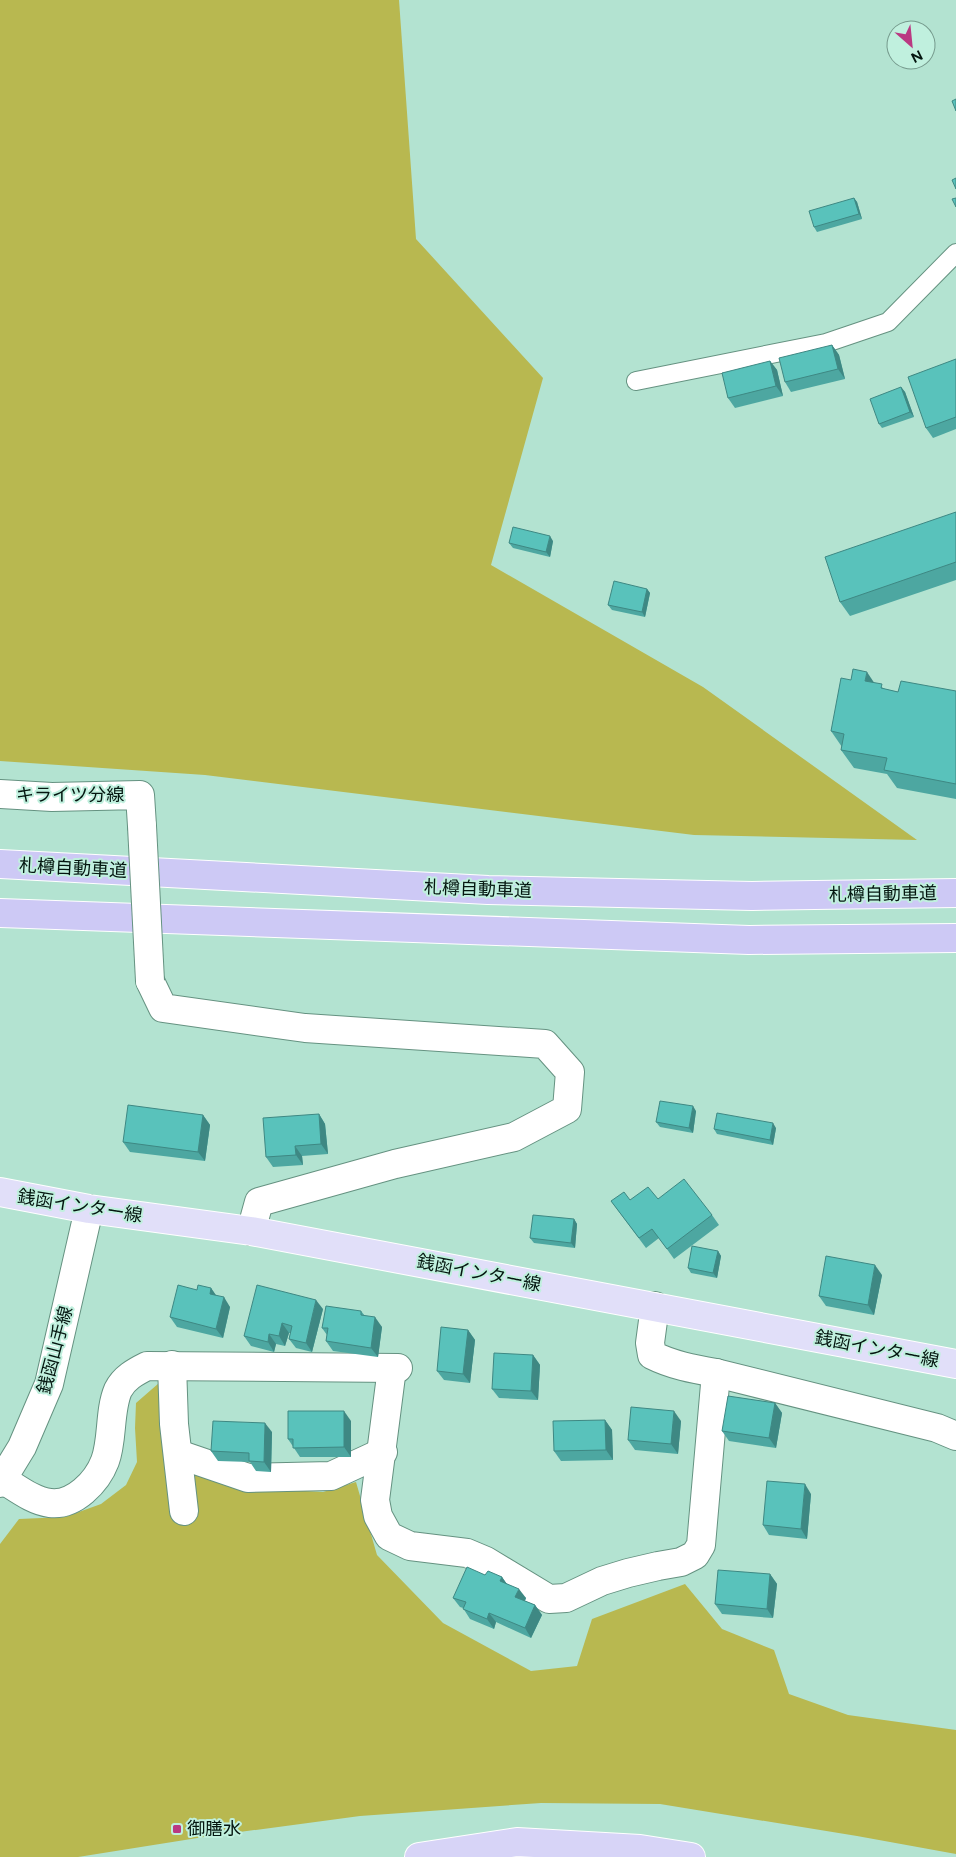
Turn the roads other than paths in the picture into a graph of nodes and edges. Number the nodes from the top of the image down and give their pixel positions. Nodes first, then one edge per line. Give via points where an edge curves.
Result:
1 (956, 254) edge
2 (636, 381) dead end
3 (0, 794) edge
4 (0, 864) edge
5 (956, 892) edge
6 (0, 913) edge
7 (94, 915) junction
8 (0, 926) edge
9 (956, 938) edge
10 (0, 1192) edge
11 (89, 1209) junction
12 (251, 1231) junction
13 (655, 1306) junction
14 (956, 1364) edge
15 (172, 1365) junction
16 (716, 1373) junction
17 (956, 1436) edge
18 (382, 1452) junction
19 (178, 1454) junction
20 (1, 1481) edge
21 (184, 1511) dead end
22 (419, 1857) edge
23 (691, 1857) edge

1 - 2 lane via 888,322 826,343
3 - 12 street, キライツ分線, bridge via 52,798 140,795 150,981 163,1008 305,1028 545,1044 570,1072 567,1109 514,1137 395,1164 259,1202
4 - 5 highway, 札樽自動車道 via 488,890 752,896
6 - 7 highway
7 - 8 highway
7 - 9 highway via 749,940
10 - 11 main road, 銭函インター線
11 - 12 main road, 銭函インター線
11 - 20 street, 銭函山手線 via 49,1384 22,1447
12 - 13 main road, 銭函インター線
13 - 14 main road, 銭函インター線
13 - 16 street via 650,1343 652,1355
15 - 18 street via 395,1368
15 - 19 street
15 - 20 street via 147,1366 124,1381 118,1391 105,1461 82,1492 69,1500 51,1503
16 - 17 street via 937,1428
16 - 18 street via 700,1544 695,1555 681,1562 602,1581 566,1598 549,1599 467,1553 410,1546 389,1536 378,1516 375,1500
18 - 19 street via 331,1476 248,1478
19 - 21 street
22 - 23 highway via 516,1842 640,1849

